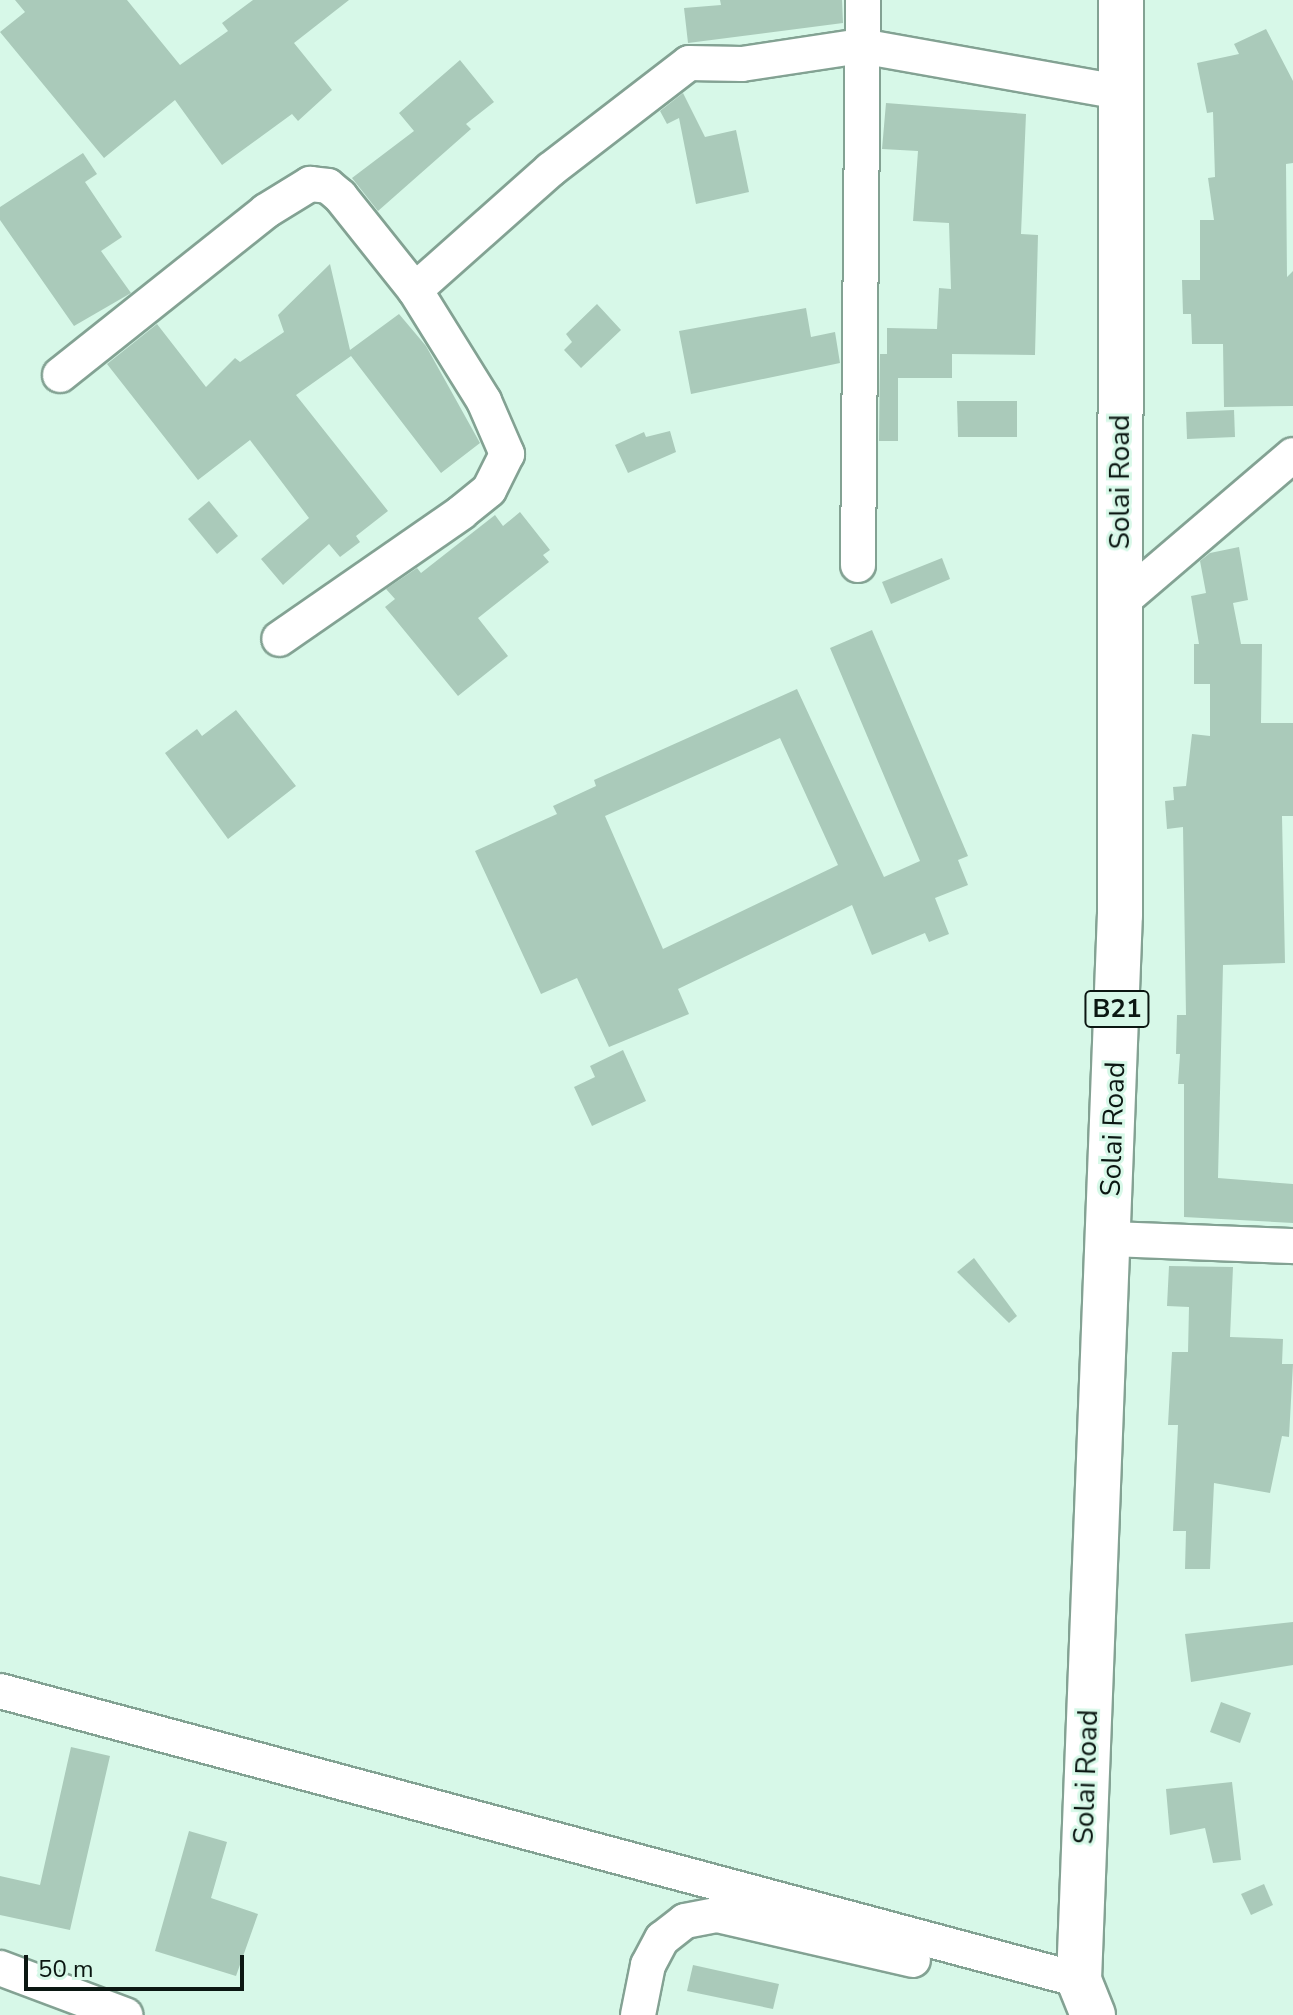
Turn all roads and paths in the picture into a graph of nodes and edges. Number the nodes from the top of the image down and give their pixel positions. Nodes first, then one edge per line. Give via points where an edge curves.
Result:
1 (863, 0) edge
2 (1121, 0) edge
3 (861, 46) junction
4 (1120, 92) junction
5 (415, 290) junction
6 (60, 375) dead end
7 (1293, 455) edge
8 (858, 565) dead end
9 (1121, 602) junction
10 (279, 639) dead end
11 (1109, 1239) junction
12 (1293, 1246) edge
13 (0, 1691) edge
14 (0, 1968) edge
15 (1088, 2000) edge
16 (125, 2015) edge
17 (638, 2015) edge

1 - 3 street
2 - 4 highway, Solai Road / B21
3 - 4 street
3 - 5 street via 742,64 689,63 550,170
3 - 8 street
4 - 9 highway, Solai Road / B21
5 - 6 street via 340,196 328,186 310,184 266,211
5 - 10 street via 501,432 507,454 489,490 441,529
7 - 9 street
9 - 11 highway, Solai Road / B21 via 1120,915
11 - 12 street
11 - 15 highway, Solai Road / B21
13 - 15 street
14 - 16 street
15 - 17 street via 717,1915 685,1921 662,1939 648,1965

